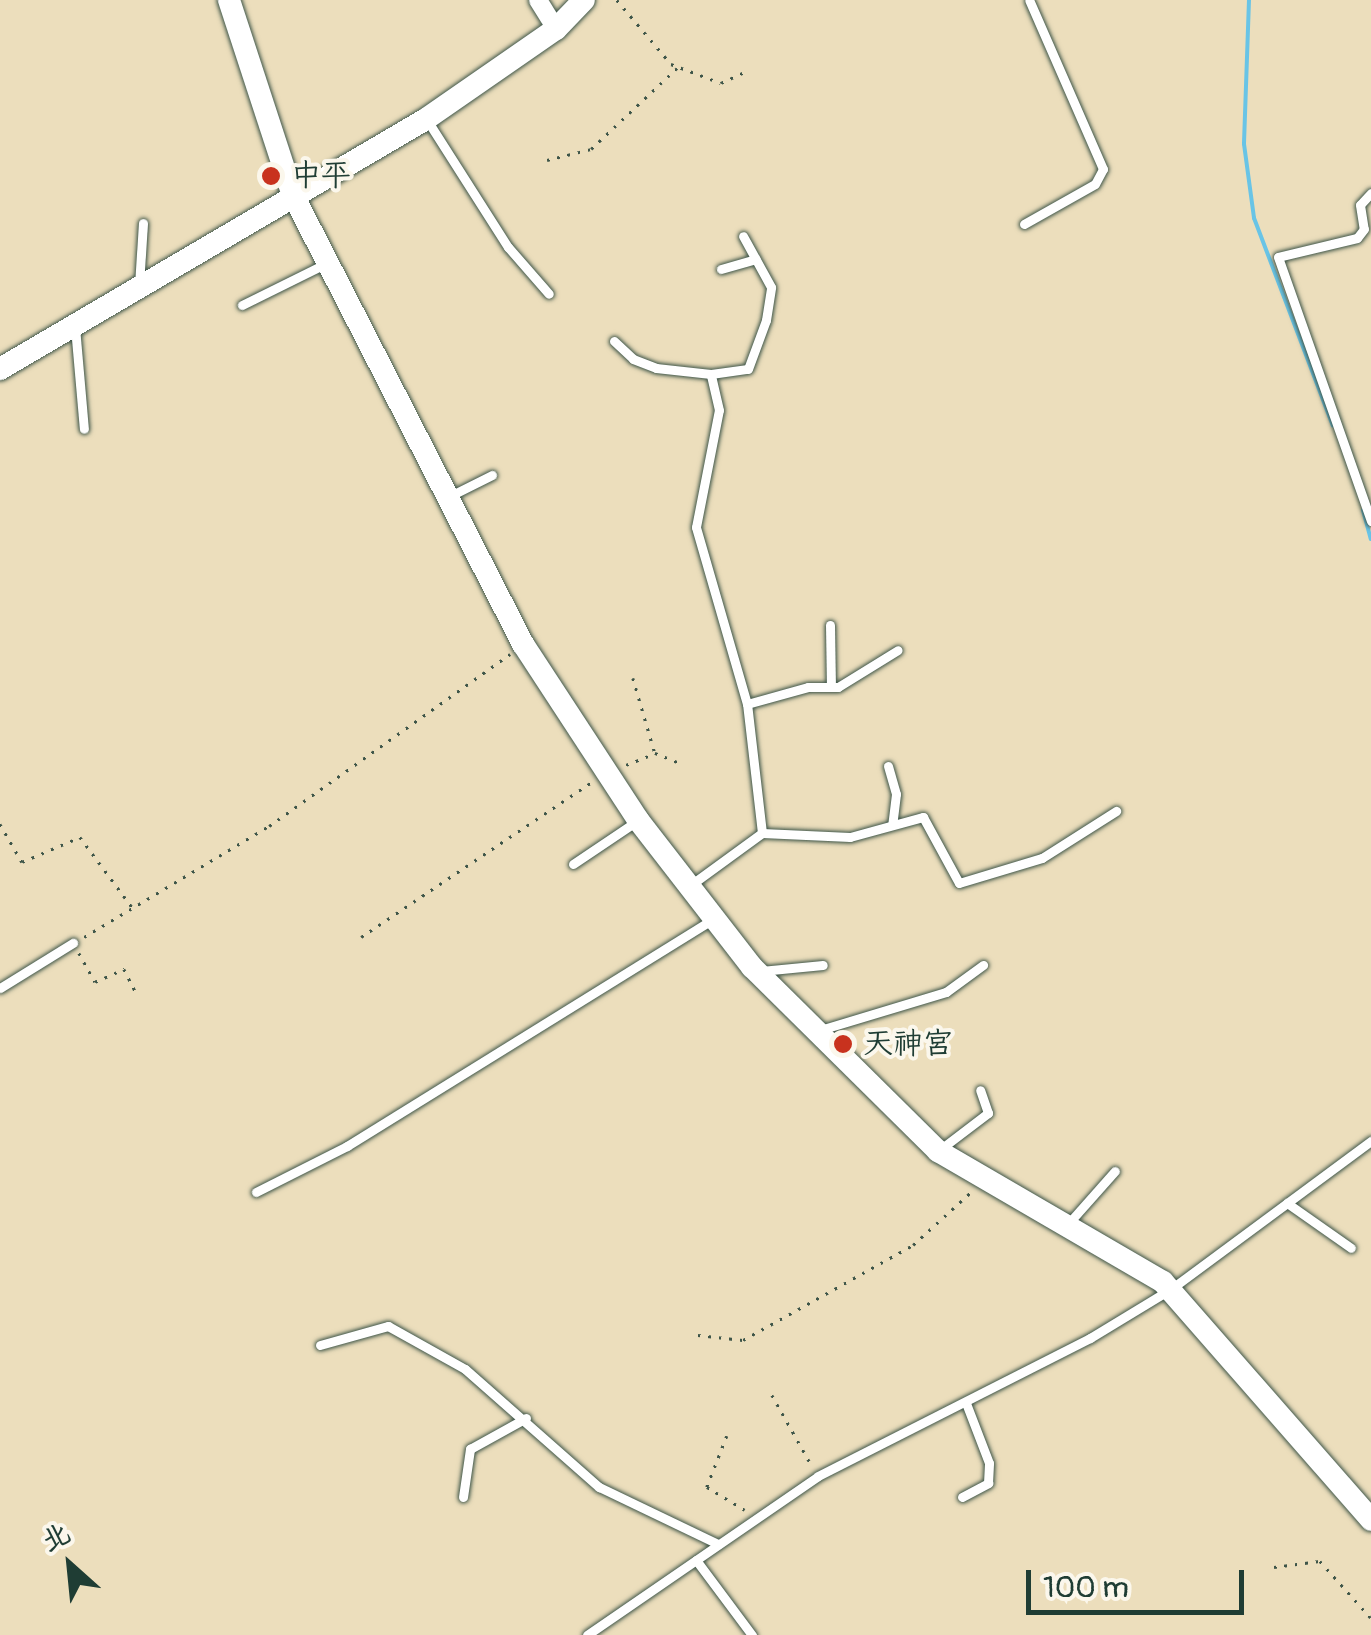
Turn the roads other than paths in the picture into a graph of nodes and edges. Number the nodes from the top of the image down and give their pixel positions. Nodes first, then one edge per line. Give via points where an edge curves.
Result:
1 (230, 0) edge
2 (538, 0) edge
3 (584, 0) edge
4 (1029, 0) edge
5 (556, 29) junction
6 (426, 118) junction
7 (292, 192) junction
8 (1371, 193) edge
9 (143, 224) dead end
10 (1024, 224) dead end
11 (743, 236) dead end
12 (756, 259) junction
13 (328, 262) junction
14 (721, 269) dead end
15 (139, 285) junction
16 (549, 294) dead end
17 (242, 305) dead end
18 (74, 324) junction
19 (614, 341) dead end
20 (0, 369) edge
21 (711, 374) junction
22 (84, 429) dead end
23 (492, 475) dead end
24 (448, 497) junction
25 (1371, 520) edge
26 (830, 625) dead end
27 (898, 650) dead end
28 (831, 686) junction
29 (748, 704) junction
30 (888, 766) dead end
31 (1116, 811) dead end
32 (638, 820) junction
33 (892, 824) junction
34 (762, 833) junction
35 (573, 864) dead end
36 (690, 885) junction
37 (714, 918) junction
38 (74, 943) road end
39 (823, 965) dead end
40 (983, 965) dead end
41 (757, 972) junction
42 (0, 988) edge
43 (817, 1031) junction
44 (980, 1090) dead end
45 (1371, 1141) edge
46 (938, 1152) junction
47 (1115, 1171) dead end
48 (256, 1192) dead end
49 (1287, 1203) junction
50 (1064, 1227) junction
51 (1351, 1248) dead end
52 (1170, 1289) junction
53 (320, 1345) dead end
54 (966, 1403) junction
55 (526, 1418) junction
56 (463, 1497) dead end
57 (962, 1497) dead end
58 (1370, 1517) edge
59 (718, 1544) junction
60 (696, 1560) junction
61 (587, 1635) edge
62 (752, 1635) edge

1 - 7 street
2 - 5 street
3 - 5 street
4 - 10 lane via 1102,169 1095,184
5 - 6 street
6 - 7 street
6 - 16 lane via 508,246
7 - 13 street
7 - 15 street
8 - 25 lane via 1360,205 1364,229 1357,238 1278,257
9 - 15 lane
11 - 12 lane
12 - 14 lane
12 - 21 lane via 771,287 748,369
13 - 17 lane
13 - 24 street
15 - 18 street
18 - 20 street
18 - 22 lane
19 - 21 lane via 656,368
21 - 29 lane via 719,410 696,527
23 - 24 lane
24 - 32 street via 523,644
26 - 28 lane
27 - 28 lane
28 - 29 lane
29 - 34 lane
30 - 33 lane via 896,794
31 - 33 lane via 1042,858 960,884 923,818
32 - 35 lane
32 - 36 street
33 - 34 lane via 850,837
34 - 36 lane
36 - 37 street
37 - 41 street
37 - 48 lane via 347,1146
38 - 42 lane
39 - 41 lane
40 - 43 lane via 946,992
41 - 43 street
43 - 46 street
44 - 46 lane via 988,1113
45 - 49 lane
46 - 50 street
47 - 50 lane
49 - 51 lane
49 - 52 lane
50 - 52 street
52 - 54 lane
52 - 58 street
53 - 55 lane via 388,1326 465,1369
54 - 57 lane via 989,1463 988,1483
54 - 59 lane via 818,1476
55 - 56 lane via 470,1448
55 - 59 lane via 599,1487
59 - 60 lane
60 - 61 lane
60 - 62 lane

